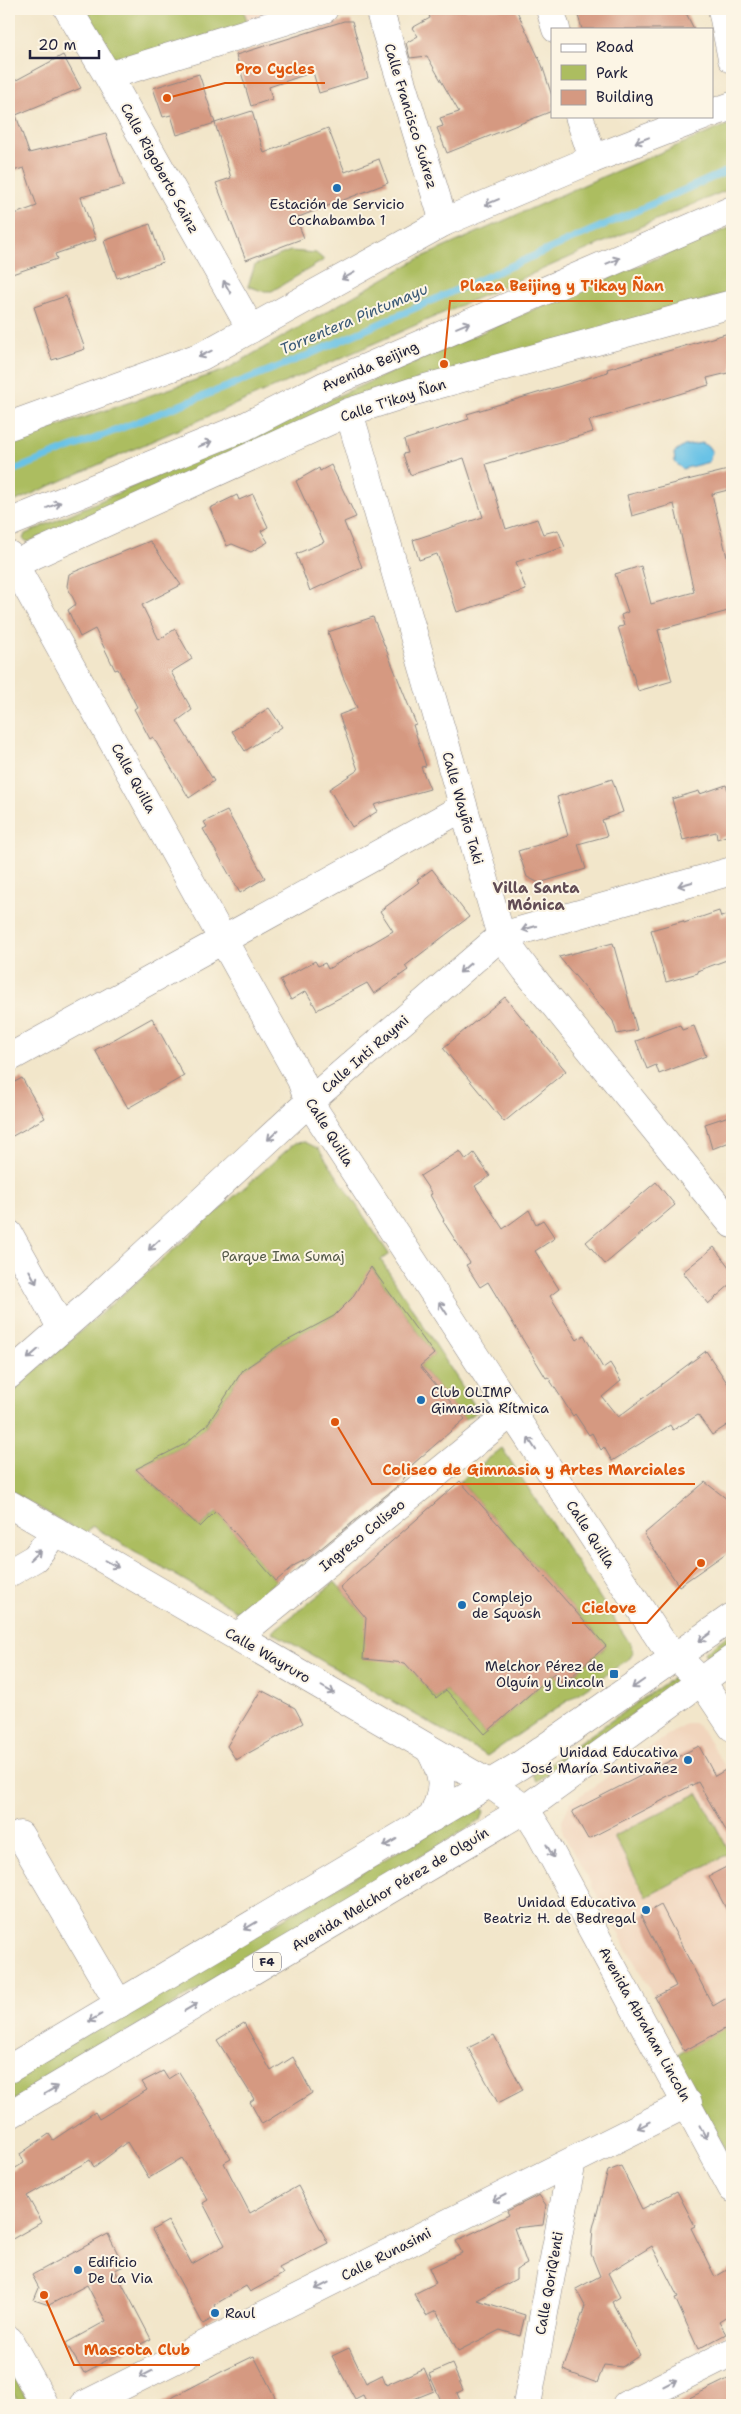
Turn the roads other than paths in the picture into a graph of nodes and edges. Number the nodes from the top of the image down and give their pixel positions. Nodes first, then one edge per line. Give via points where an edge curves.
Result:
1 (68, 9) edge
2 (324, 9) edge
3 (378, 9) edge
4 (550, 9) edge
5 (722, 9) edge
6 (556, 28) edge
7 (732, 59) edge
8 (108, 76) junction
9 (732, 106) edge
10 (714, 112) edge
11 (581, 118) edge
12 (699, 118) edge
13 (593, 159) junction
14 (732, 210) edge
15 (444, 222) junction
16 (732, 304) edge
17 (251, 329) junction
18 (349, 412) junction
19 (9, 426) edge
20 (9, 523) edge
21 (11, 560) edge
22 (462, 808) junction
23 (732, 871) edge
24 (502, 936) junction
25 (224, 939) junction
26 (9, 1058) edge
27 (309, 1102) junction
28 (732, 1224) edge
29 (9, 1234) edge
30 (62, 1329) junction
31 (9, 1375) edge
32 (511, 1413) junction
33 (9, 1504) edge
34 (56, 1531) junction
35 (9, 1573) edge
36 (732, 1617) edge
37 (237, 1637) junction
38 (678, 1657) junction
39 (732, 1659) edge
40 (702, 1682) junction
41 (732, 1727) edge
42 (430, 1750) junction
43 (490, 1784) junction
44 (525, 1809) junction
45 (432, 1818) junction
46 (20, 1835) dead end
47 (119, 2004) junction
48 (9, 2068) edge
49 (688, 2103) junction
50 (9, 2115) edge
51 (572, 2161) junction
52 (732, 2188) edge
53 (9, 2340) edge
54 (732, 2352) edge
55 (45, 2405) edge
56 (84, 2405) edge
57 (527, 2405) edge
58 (626, 2405) edge

1 - 8 main road, Calle Rigoberto Sainz
2 - 8 main road
3 - 15 main road, Calle Francisco Suárez
4 - 6 main road
5 - 7 main road
17 -> 8 main road, Calle Rigoberto Sainz
9 - 10 main road
11 - 13 main road
12 -> 13 main road
13 -> 15 main road
20 -> 14 main road, Avenida Beijing via 244,427 335,381
15 -> 17 main road
16 - 18 main road, Calle T'ikay Ñan
17 -> 19 main road via 202,356
18 - 21 main road, Calle T'ikay Ñan
18 - 22 main road, Calle Wayño Taki
21 - 25 main road, Calle Quilla
22 - 24 main road, Calle Wayño Taki
22 - 25 main road
23 -> 24 main road, Calle Inti Raymi
24 -> 27 main road, Calle Inti Raymi
24 - 28 main road, Calle Wayño Taki
25 - 26 main road
25 - 27 main road, Calle Quilla via 301,1080
27 -> 30 main road, Calle Inti Raymi
32 -> 27 main road, Calle Quilla
29 -> 30 main road
30 -> 31 main road, Calle Inti Raymi
32 - 37 main road, Ingreso Coliseo
38 -> 32 main road, Calle Quilla via 662,1642
33 - 34 main road, Calle Wayruro
35 -> 34 main road via 34,1558
34 -> 37 main road, Calle Wayruro
36 -> 38 main road
37 -> 42 main road, Calle Wayruro
38 - 40 main road
38 -> 43 main road
39 - 40 main road, Avenida Melchor Pérez de Olguín / F4
40 - 41 main road
40 - 44 main road, Avenida Melchor Pérez de Olguín / F4
42 - 43 main road, Calle Wayruro
42 - 45 main road via 440,1768 443,1785 441,1799
43 - 44 main road, Calle Wayruro
43 - 45 main road
44 -> 49 main road, Avenida Abraham Lincoln
50 -> 44 main road, Avenida Melchor Pérez de Olguín / F4
45 -> 47 main road
46 - 47 main road
47 -> 48 main road
49 -> 51 main road, Calle Runasimi
49 -> 52 main road, Avenida Abraham Lincoln
51 -> 56 main road, Calle Runasimi
51 - 57 main road, Calle QoriQ'enti
53 - 55 main road
58 -> 54 main road

